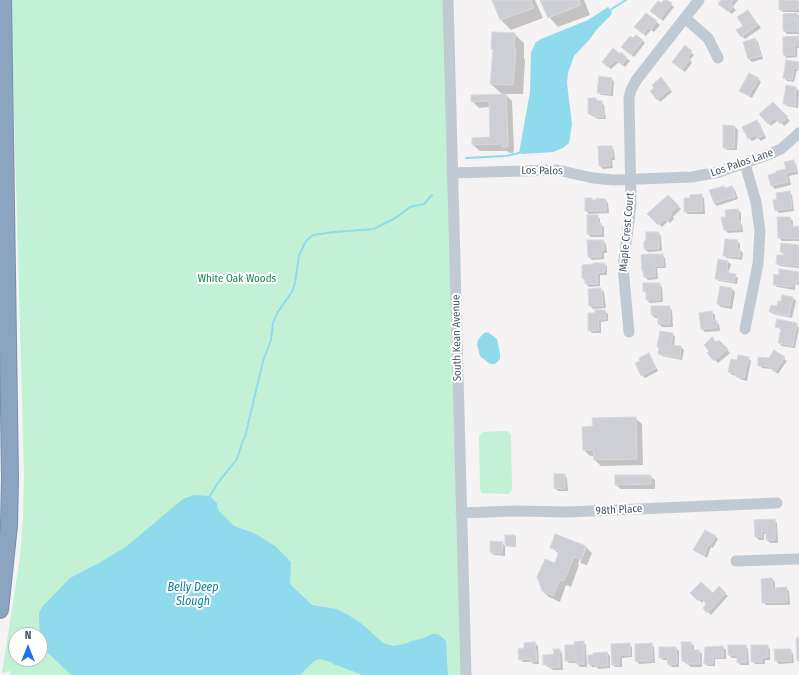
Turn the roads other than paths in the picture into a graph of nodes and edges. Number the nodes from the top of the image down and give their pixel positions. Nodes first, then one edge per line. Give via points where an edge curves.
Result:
1 (3, 0) edge
2 (448, 0) edge
3 (699, 0) edge
4 (685, 18) junction
5 (718, 58) dead end
6 (799, 133) edge
7 (745, 164) junction
8 (452, 173) junction
9 (630, 180) junction
10 (745, 329) dead end
11 (629, 332) dead end
12 (777, 503) dead end
13 (461, 513) junction
14 (799, 559) edge
15 (736, 561) dead end
16 (0, 610) edge
17 (466, 675) edge

1 - 16 highway via 10,478 9,526
2 - 8 street, South Kean Avenue
3 - 4 street, Maple Crest Court
4 - 5 street via 708,38
4 - 9 street, Maple Crest Court via 631,90
6 - 7 street, Los Palos Lane via 781,149
7 - 9 street, Los Palos Lane via 705,175
7 - 10 street via 756,202 760,231 758,264
8 - 9 street, Los Palos via 557,170 605,180
8 - 13 street, South Kean Avenue
9 - 11 street, Maple Crest Court via 630,216 623,266
12 - 13 street, 98th Place via 568,512
13 - 17 street, South Kean Avenue
14 - 15 street

